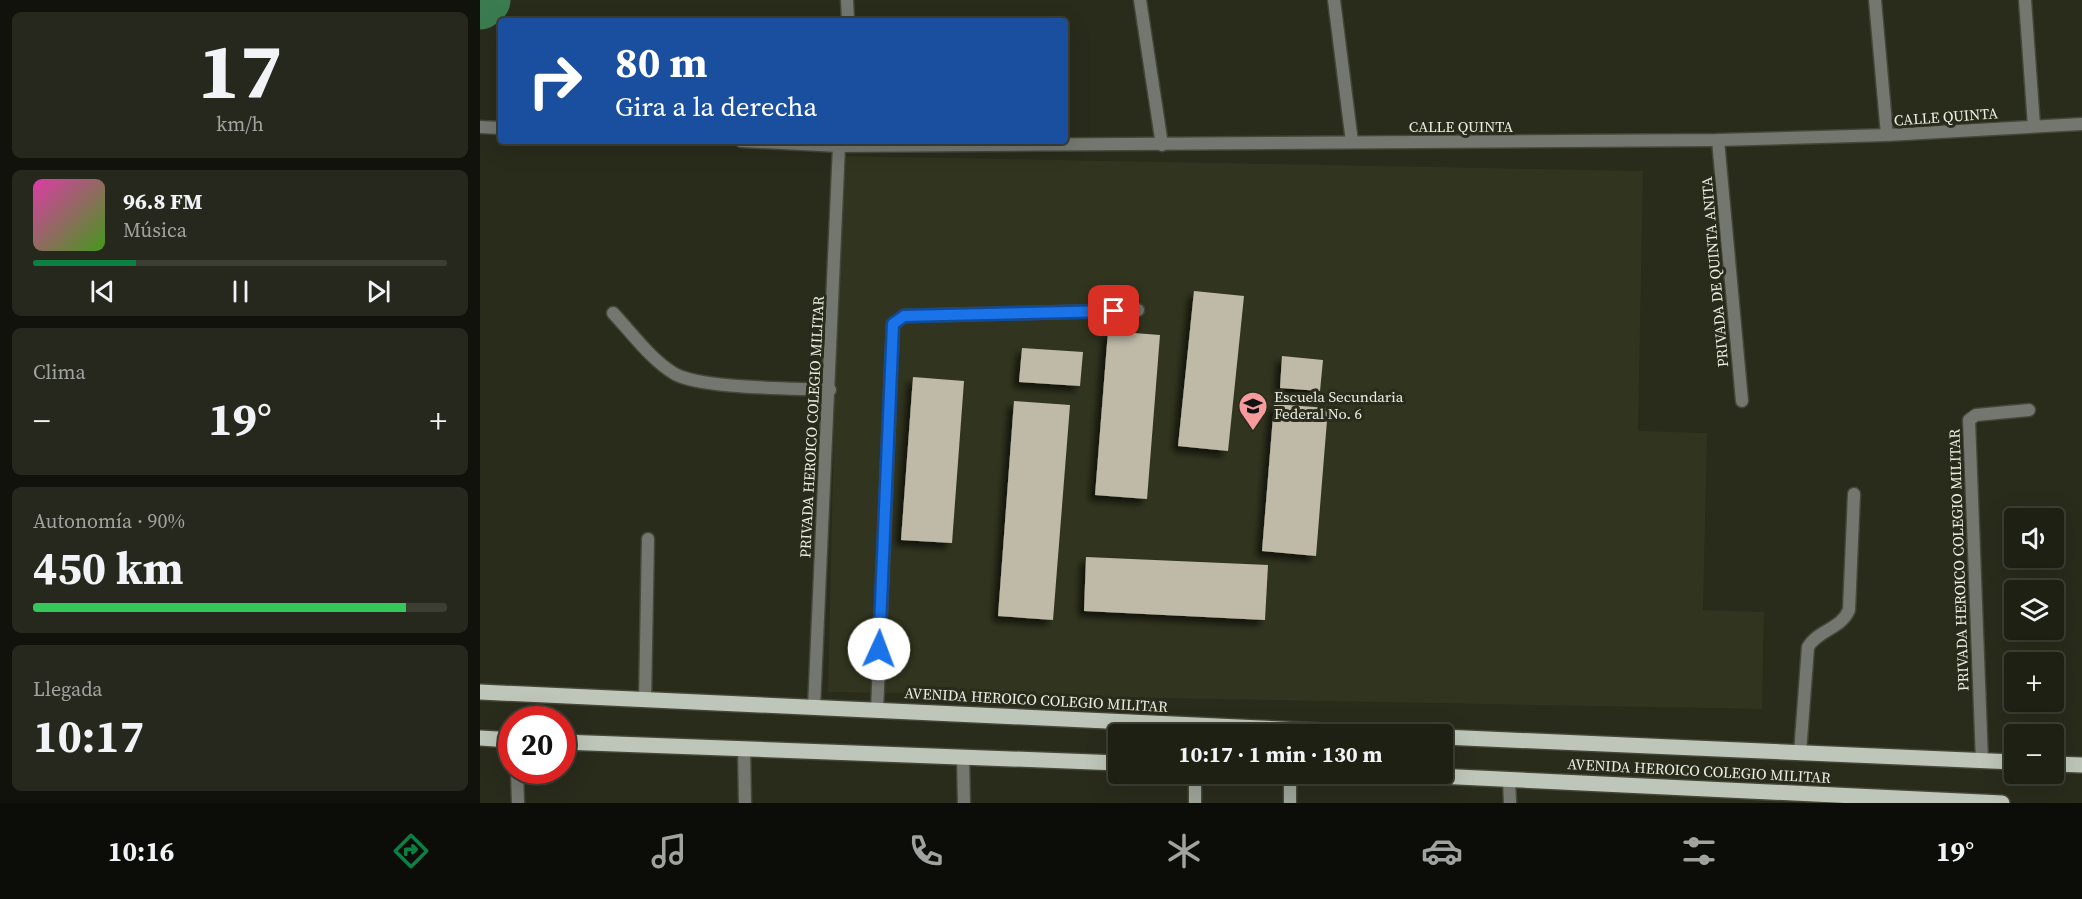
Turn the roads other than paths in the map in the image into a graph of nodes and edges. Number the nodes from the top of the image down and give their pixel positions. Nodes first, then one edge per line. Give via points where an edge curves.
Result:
1 (847, 0) edge
2 (1140, 0) edge
3 (1334, 0) edge
4 (1875, 0) edge
5 (2025, 0) edge
6 (848, 18) edge
7 (2082, 124) edge
8 (2034, 126) junction
9 (480, 127) edge
10 (498, 128) edge
11 (1887, 135) junction
12 (1718, 140) junction
13 (1352, 142) junction
14 (800, 144) edge
15 (1162, 145) junction
16 (839, 146) junction
17 (1138, 310) dead end
18 (613, 313) dead end
19 (830, 390) junction
20 (1742, 401) dead end
21 (2029, 410) dead end
22 (1854, 494) dead end
23 (648, 539) dead end
24 (480, 692) edge
25 (645, 700) junction
26 (814, 708) junction
27 (877, 711) junction
28 (1108, 725) edge
29 (1453, 736) edge
30 (480, 738) edge
31 (498, 739) edge
32 (576, 743) edge
33 (744, 749) junction
34 (1800, 753) junction
35 (963, 756) junction
36 (1982, 761) junction
37 (2004, 762) edge
38 (1108, 763) edge
39 (2064, 764) edge
40 (2082, 765) edge
41 (1453, 777) edge
42 (1509, 779) junction
43 (517, 784) edge
44 (1195, 784) edge
45 (1290, 784) edge
46 (1728, 797) edge
47 (1857, 800) edge
48 (1983, 802) edge
49 (518, 803) edge
50 (745, 803) edge
51 (964, 803) edge
52 (1195, 803) edge
53 (1290, 803) edge
54 (1510, 803) edge
55 (2002, 803) edge

1 - 6 street
2 - 15 street
3 - 13 street
4 - 11 street
5 - 8 street
7 - 8 street, CALLE QUINTA
8 - 11 street, CALLE QUINTA
9 - 10 street
11 - 12 street, CALLE QUINTA
12 - 13 street, CALLE QUINTA
12 - 20 street, PRIVADA DE QUINTA ANITA
13 - 15 street, CALLE QUINTA
14 - 16 street, CALLE QUINTA
15 - 16 street, CALLE QUINTA
16 - 19 street, PRIVADA HEROICO COLEGIO MILITAR
17 - 27 street via 904,316 893,324
18 - 19 street via 676,375 710,383
19 - 26 street, PRIVADA HEROICO COLEGIO MILITAR
21 - 36 street, PRIVADA HEROICO COLEGIO MILITAR via 1976,415 1969,420
22 - 34 street via 1851,604 1841,623 1812,640 1808,647
23 - 25 street
24 - 25 main road, AVENIDA HEROICO COLEGIO MILITAR
25 - 26 main road, AVENIDA HEROICO COLEGIO MILITAR
26 - 27 main road, AVENIDA HEROICO COLEGIO MILITAR
27 - 28 main road, AVENIDA HEROICO COLEGIO MILITAR
29 - 34 main road, AVENIDA HEROICO COLEGIO MILITAR
30 - 31 main road
32 - 33 main road
33 - 35 main road
33 - 50 street
34 - 36 main road, AVENIDA HEROICO COLEGIO MILITAR
35 - 38 main road
35 - 51 street
36 - 37 main road, AVENIDA HEROICO COLEGIO MILITAR
39 - 40 main road
41 - 42 main road, AVENIDA HEROICO COLEGIO MILITAR
42 - 46 main road, AVENIDA HEROICO COLEGIO MILITAR
42 - 54 street
43 - 49 street
44 - 52 street
45 - 53 street
46 - 47 main road, AVENIDA HEROICO COLEGIO MILITAR
47 - 48 main road, AVENIDA HEROICO COLEGIO MILITAR
48 - 55 main road, AVENIDA HEROICO COLEGIO MILITAR

